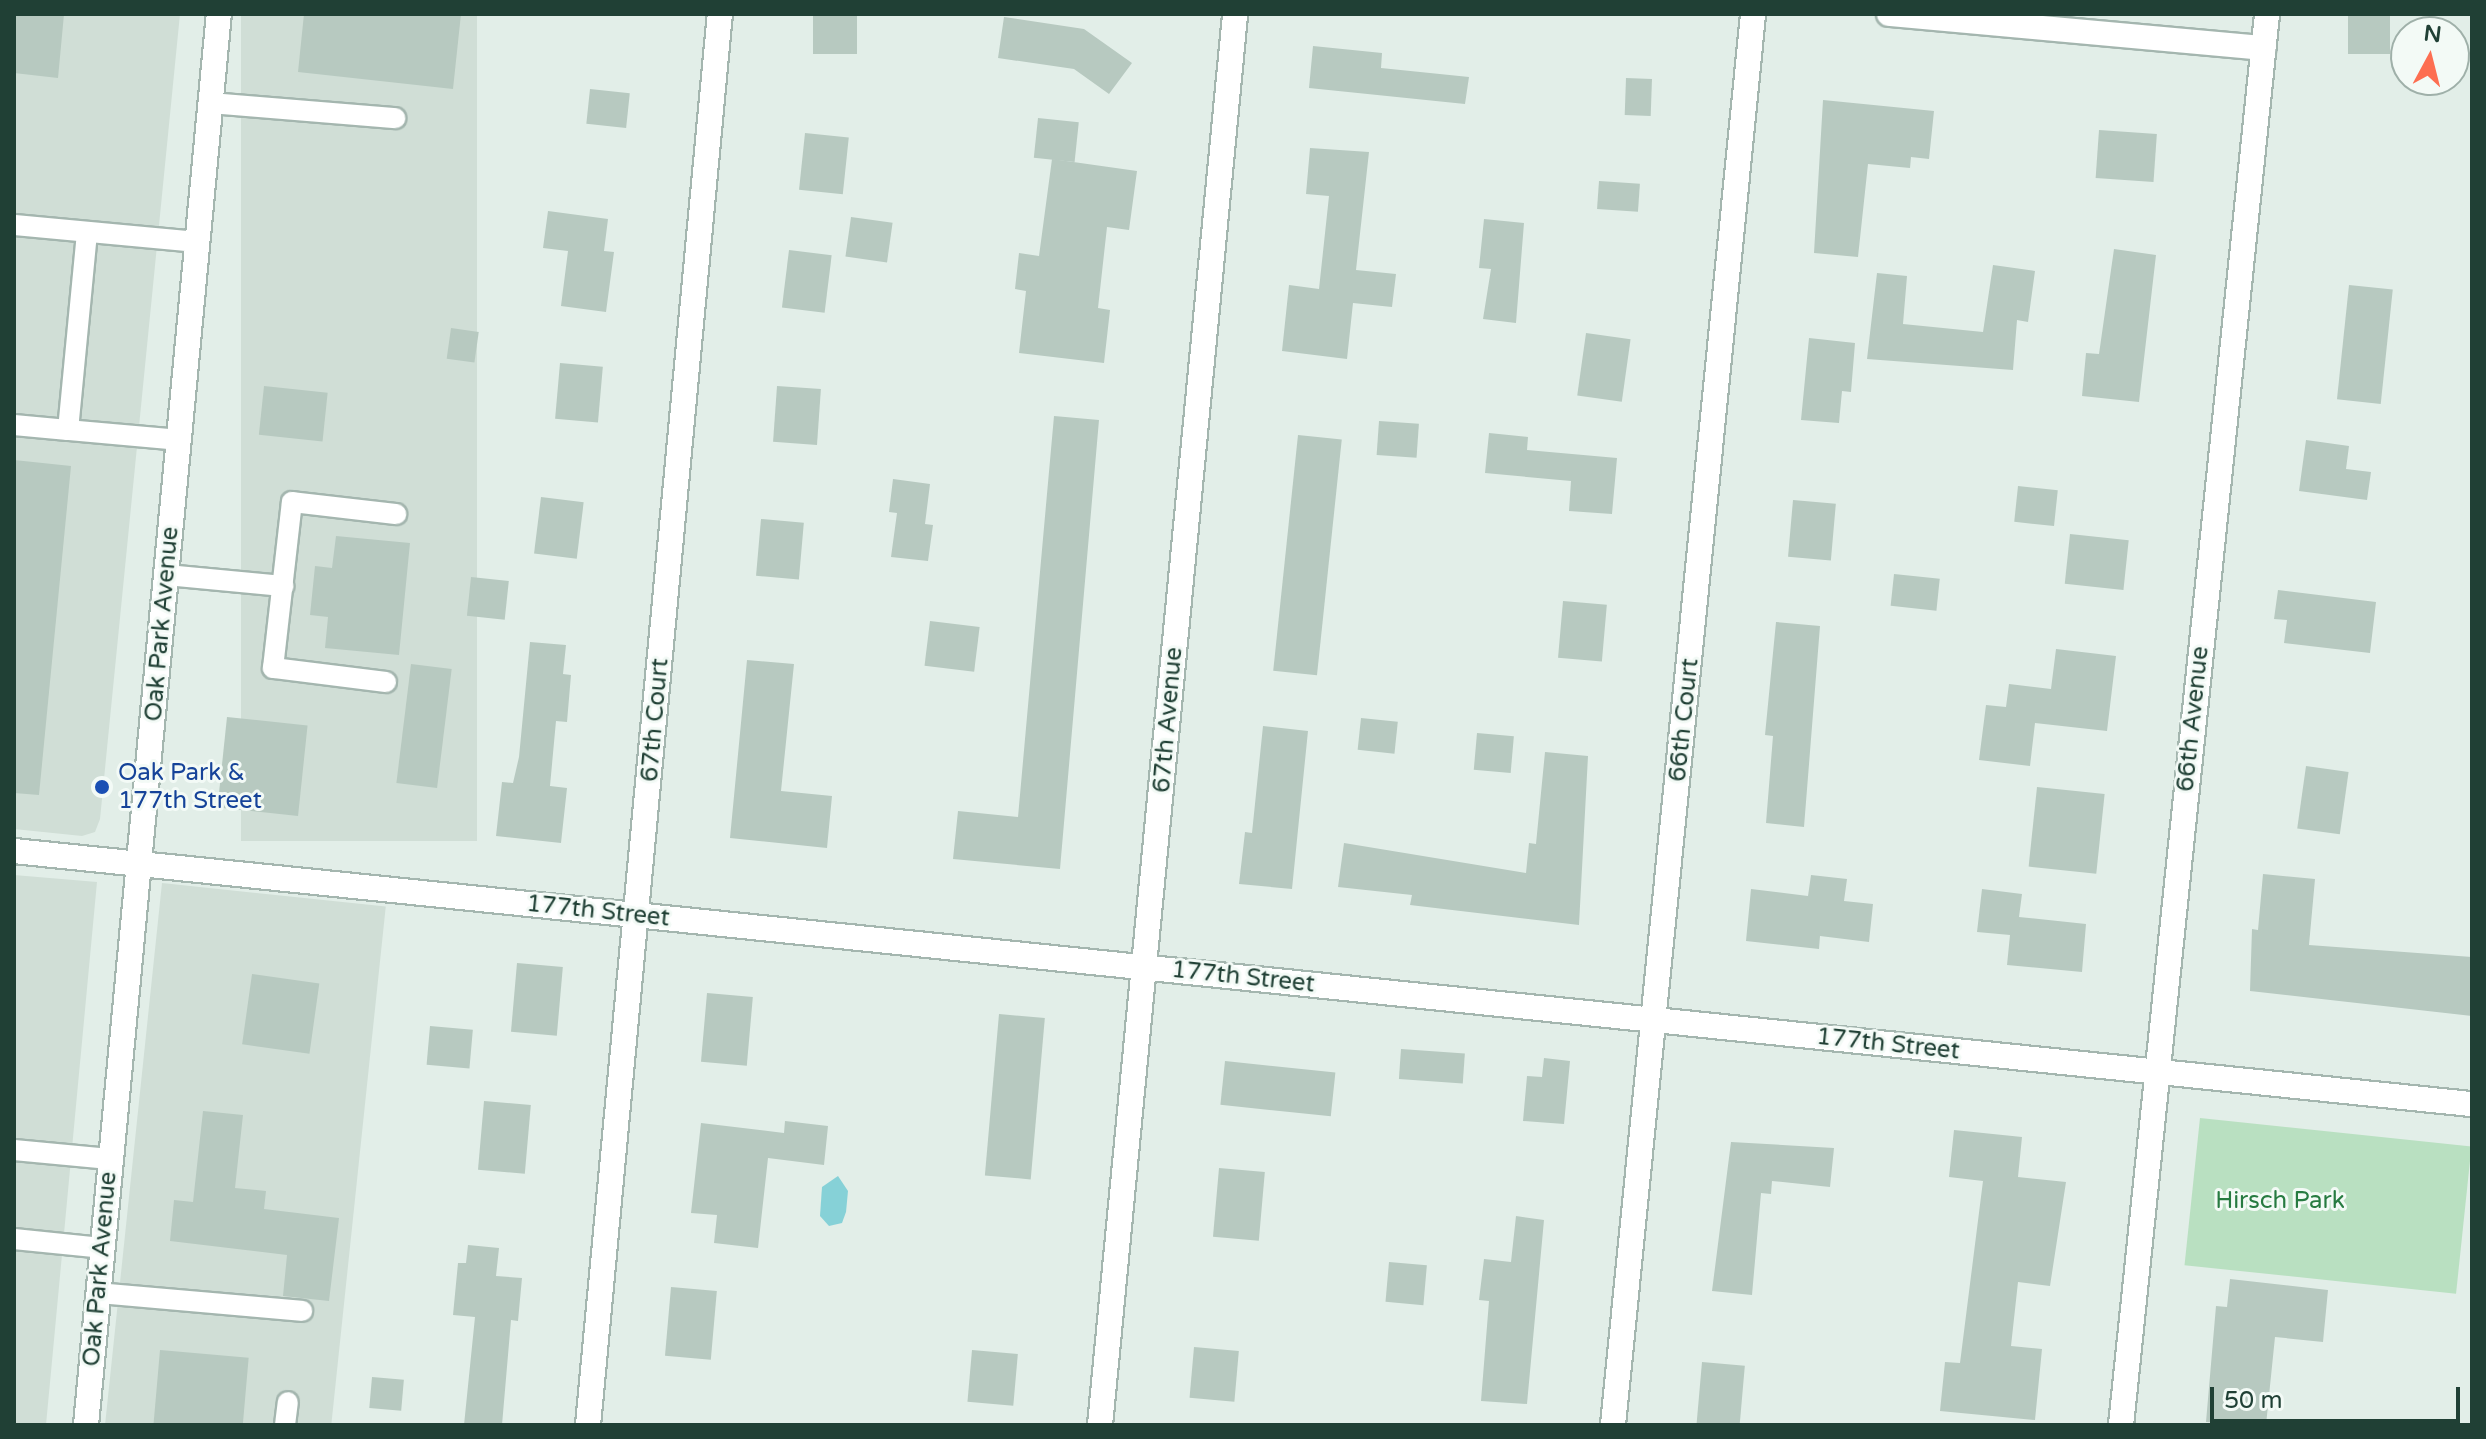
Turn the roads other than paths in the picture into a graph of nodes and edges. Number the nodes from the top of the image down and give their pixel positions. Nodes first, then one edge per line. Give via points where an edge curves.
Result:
1 (219, 14) edge
2 (720, 14) edge
3 (1235, 14) edge
4 (1753, 14) edge
5 (1889, 14) edge
6 (2267, 14) edge
7 (2263, 48) junction
8 (211, 103) junction
9 (395, 118) dead end
10 (14, 225) edge
11 (87, 232) junction
12 (198, 242) junction
13 (14, 425) edge
14 (68, 430) junction
15 (179, 440) junction
16 (396, 514) dead end
17 (166, 575) junction
18 (283, 586) junction
19 (386, 682) dead end
20 (14, 851) edge
21 (138, 864) junction
22 (637, 915) junction
23 (1144, 967) junction
24 (1655, 1020) junction
25 (2157, 1071) junction
26 (2472, 1104) edge
27 (14, 1150) edge
28 (110, 1159) junction
29 (14, 1239) edge
30 (102, 1248) junction
31 (98, 1293) junction
32 (302, 1311) dead end
33 (288, 1402) dead end
34 (86, 1425) edge
35 (285, 1425) edge
36 (588, 1425) edge
37 (1100, 1425) edge
38 (1613, 1425) edge
39 (2121, 1425) edge

1 - 8 street, Oak Park Avenue
2 - 22 street, 67th Court
3 - 23 street, 67th Avenue
4 - 24 street, 66th Court
5 - 7 street
6 - 7 street, 66th Avenue
7 - 25 street, 66th Avenue
8 - 9 lane
8 - 12 street, Oak Park Avenue
10 - 11 lane
11 - 12 lane
11 - 14 lane
12 - 15 street, Oak Park Avenue
13 - 14 lane
14 - 15 lane
15 - 17 street, Oak Park Avenue
16 - 18 lane via 292,502
17 - 18 lane
17 - 21 street, Oak Park Avenue
18 - 19 lane via 273,668
20 - 21 street, 177th Street
21 - 22 street, 177th Street
21 - 28 street, Oak Park Avenue
22 - 23 street, 177th Street
22 - 36 street, 67th Court
23 - 24 street, 177th Street
23 - 37 street, 67th Avenue
24 - 25 street, 177th Street
24 - 38 street, 66th Court
25 - 26 street, 177th Street
25 - 39 street, 66th Avenue
27 - 28 lane
28 - 30 street, Oak Park Avenue
29 - 30 lane
30 - 31 street, Oak Park Avenue
31 - 32 lane
31 - 34 street, Oak Park Avenue
33 - 35 lane

